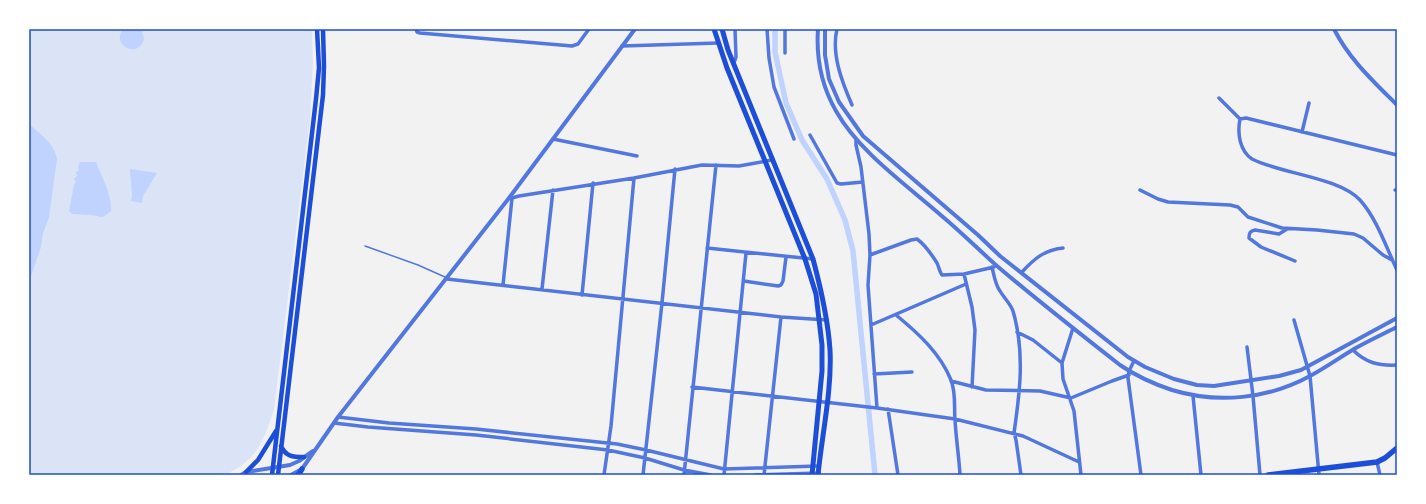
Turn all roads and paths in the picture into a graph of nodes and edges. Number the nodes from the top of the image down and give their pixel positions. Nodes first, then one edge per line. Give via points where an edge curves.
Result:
1 (317, 29) edge
2 (323, 29) edge
3 (416, 29) edge
4 (588, 29) edge
5 (636, 29) edge
6 (714, 29) edge
7 (722, 29) edge
8 (735, 29) edge
9 (767, 29) edge
10 (785, 29) edge
11 (818, 29) edge
12 (825, 29) edge
13 (837, 29) edge
14 (1334, 29) edge
15 (718, 43) junction
16 (622, 46) junction
17 (785, 53) dead end
18 (734, 63) junction
19 (1219, 98) dead end
20 (1309, 103) dead end
21 (852, 105) dead end
22 (1397, 105) edge
23 (1240, 120) junction
24 (1302, 132) junction
25 (810, 135) dead end
26 (553, 139) junction
27 (794, 139) dead end
28 (856, 139) junction
29 (1397, 155) edge
30 (637, 156) dead end
31 (772, 160) junction
32 (764, 162) junction
33 (716, 165) junction
34 (675, 169) junction
35 (634, 178) junction
36 (863, 182) junction
37 (593, 183) junction
38 (553, 190) junction
39 (1140, 190) dead end
40 (510, 198) junction
41 (942, 204) junction
42 (936, 211) junction
43 (1287, 229) junction
44 (365, 246) dead end
45 (707, 248) junction
46 (1063, 248) dead end
47 (746, 252) junction
48 (870, 256) junction
49 (786, 257) junction
50 (805, 259) junction
51 (813, 259) junction
52 (1392, 260) junction
53 (1295, 261) dead end
54 (997, 266) junction
55 (992, 268) junction
56 (1397, 270) edge
57 (1022, 272) junction
58 (964, 274) junction
59 (447, 279) junction
60 (744, 281) junction
61 (966, 284) junction
62 (503, 285) junction
63 (542, 289) junction
64 (582, 295) junction
65 (622, 299) junction
66 (662, 303) junction
67 (701, 308) junction
68 (741, 311) junction
69 (896, 315) junction
70 (781, 317) junction
71 (1397, 318) edge
72 (820, 319) junction
73 (827, 320) junction
74 (1294, 320) dead end
75 (871, 326) junction
76 (1397, 327) edge
77 (1073, 328) junction
78 (1018, 332) junction
79 (1247, 348) dead end
80 (1353, 350) junction
81 (1134, 361) junction
82 (1062, 363) junction
83 (1397, 365) edge
84 (1308, 366) junction
85 (912, 372) dead end
86 (1129, 373) junction
87 (874, 374) junction
88 (1310, 376) junction
89 (1251, 380) junction
90 (951, 381) junction
91 (692, 387) junction
92 (972, 387) junction
93 (732, 391) junction
94 (1020, 391) junction
95 (772, 396) junction
96 (1193, 396) junction
97 (1253, 396) junction
98 (1071, 398) junction
99 (819, 402) junction
100 (826, 403) junction
101 (877, 408) junction
102 (888, 409) junction
103 (338, 417) junction
104 (955, 419) junction
105 (334, 423) junction
106 (277, 430) junction
107 (495, 431) junction
108 (1014, 433) junction
109 (495, 437) junction
110 (609, 443) junction
111 (281, 445) junction
112 (1397, 448) edge
113 (315, 450) junction
114 (608, 450) junction
115 (646, 450) junction
116 (304, 457) junction
117 (645, 458) junction
118 (685, 460) junction
119 (1079, 462) junction
120 (1377, 462) junction
121 (813, 466) junction
122 (819, 466) junction
123 (276, 468) junction
124 (764, 468) junction
125 (302, 469) junction
126 (724, 469) junction
127 (684, 470) junction
128 (246, 472) junction
129 (1319, 472) edge
130 (812, 474) edge
131 (818, 474) edge
132 (241, 475) edge
133 (272, 475) edge
134 (278, 475) edge
135 (291, 475) edge
136 (298, 475) edge
137 (604, 475) edge
138 (643, 475) edge
139 (684, 475) edge
140 (711, 475) edge
141 (724, 475) edge
142 (755, 475) edge
143 (764, 475) edge
144 (898, 475) edge
145 (960, 475) edge
146 (1021, 475) edge
147 (1081, 475) edge
148 (1141, 475) edge
149 (1201, 475) edge
150 (1260, 475) edge
151 (1268, 475) edge
152 (1380, 475) edge

1 - 106 main road via 319,68 316,99
2 - 111 main road via 323,95
3 - 4 street via 420,33 572,46 578,44
5 - 16 street
6 - 15 main road
7 - 18 main road
8 - 18 street
9 - 27 street via 774,87
10 - 17 street
11 - 28 street via 818,51 823,83 836,111
12 - 41 street via 828,74 834,93 845,113 868,142
13 - 21 street via 835,43 841,78
14 - 22 street via 1360,68
15 - 16 street
15 - 32 main road
16 - 26 street
18 - 31 main road
19 - 23 street
20 - 24 street
23 - 24 street via 1246,118
23 - 52 street via 1240,142 1252,159 1338,186 1356,197 1370,214
24 - 29 street
25 - 36 street via 837,183
26 - 30 street
26 - 40 street
28 - 36 street
28 - 42 street
31 - 32 street
31 - 51 main road
32 - 33 street via 739,166
32 - 50 main road
33 - 34 street
33 - 45 street
34 - 35 street
34 - 66 street
35 - 37 street
35 - 65 street
36 - 48 street
37 - 38 street
37 - 64 street
38 - 40 street
38 - 63 street
39 - 43 street via 1168,202 1230,205 1248,217
40 - 59 street
40 - 62 street
41 - 42 street
41 - 57 street via 1000,256
42 - 54 street
43 - 52 street via 1354,234
43 - 53 street via 1279,234 1255,230 1249,234 1249,238 1261,247
44 - 59 lane via 440,274
45 - 47 street
45 - 67 street
46 - 57 street via 1042,254 1032,260
47 - 49 street
47 - 60 street
48 - 58 street via 917,239 942,275
48 - 75 street via 868,285
49 - 50 street
49 - 60 street via 781,285
50 - 51 street
50 - 72 main road via 816,294
51 - 73 main road
52 - 56 street
54 - 55 street
54 - 77 street
55 - 58 street
55 - 78 street via 997,286 1011,306
57 - 81 street
58 - 61 street
59 - 62 street
59 - 103 street
60 - 68 street
61 - 69 street
61 - 92 street via 975,330
62 - 63 street
63 - 64 street
64 - 65 street
65 - 66 street
65 - 110 street
66 - 67 street
66 - 115 street
67 - 68 street
67 - 91 street
68 - 70 street
68 - 93 street
69 - 75 street
69 - 90 street via 929,345 943,364
70 - 72 street
70 - 95 street
71 - 84 street
72 - 73 street
72 - 99 main road via 822,371
73 - 100 main road via 830,372
74 - 84 street
75 - 87 street
76 - 80 street
77 - 82 street
77 - 86 street
78 - 82 street via 1033,340
78 - 94 street via 1021,356
79 - 89 street
80 - 83 street via 1373,363
80 - 88 street
81 - 86 street
81 - 89 street via 1169,377 1197,385 1214,386
82 - 98 street via 1063,379
84 - 88 street
84 - 89 street via 1286,374
85 - 87 street
86 - 96 street
86 - 98 street
86 - 148 street
87 - 101 street
88 - 97 street via 1279,390
88 - 129 street
89 - 97 street
90 - 92 street
90 - 104 street
91 - 93 street
91 - 118 street
92 - 94 street
93 - 95 street
93 - 126 street
94 - 98 street via 1040,391
94 - 108 street
95 - 99 street
95 - 124 street
96 - 97 street
96 - 149 street
97 - 150 street
98 - 119 street
99 - 100 street
99 - 121 main road
100 - 101 street
100 - 122 main road
101 - 102 street
102 - 104 street
102 - 144 street
103 - 105 street
103 - 107 street
104 - 108 street
104 - 145 street
105 - 109 street
105 - 113 street
106 - 123 main road
106 - 128 main road via 258,460
107 - 109 street
107 - 110 street
108 - 119 street
108 - 146 street
109 - 114 street
110 - 114 street
110 - 115 street
111 - 116 main road via 289,456
111 - 123 main road
112 - 120 highway
113 - 116 street
113 - 125 street
114 - 117 street
114 - 137 street
115 - 117 street
115 - 118 street
116 - 123 street
117 - 127 street
117 - 138 street
118 - 126 street
118 - 127 street
119 - 147 street
120 - 129 highway
120 - 152 street
121 - 122 street
121 - 124 street
121 - 130 main road
122 - 131 main road
123 - 128 street
123 - 133 main road
123 - 134 main road
124 - 126 street
124 - 143 street
125 - 135 street
125 - 136 highway
126 - 141 street
127 - 139 street
127 - 140 street
128 - 132 street
129 - 151 highway
130 - 131 street
130 - 143 street
142 - 143 street

